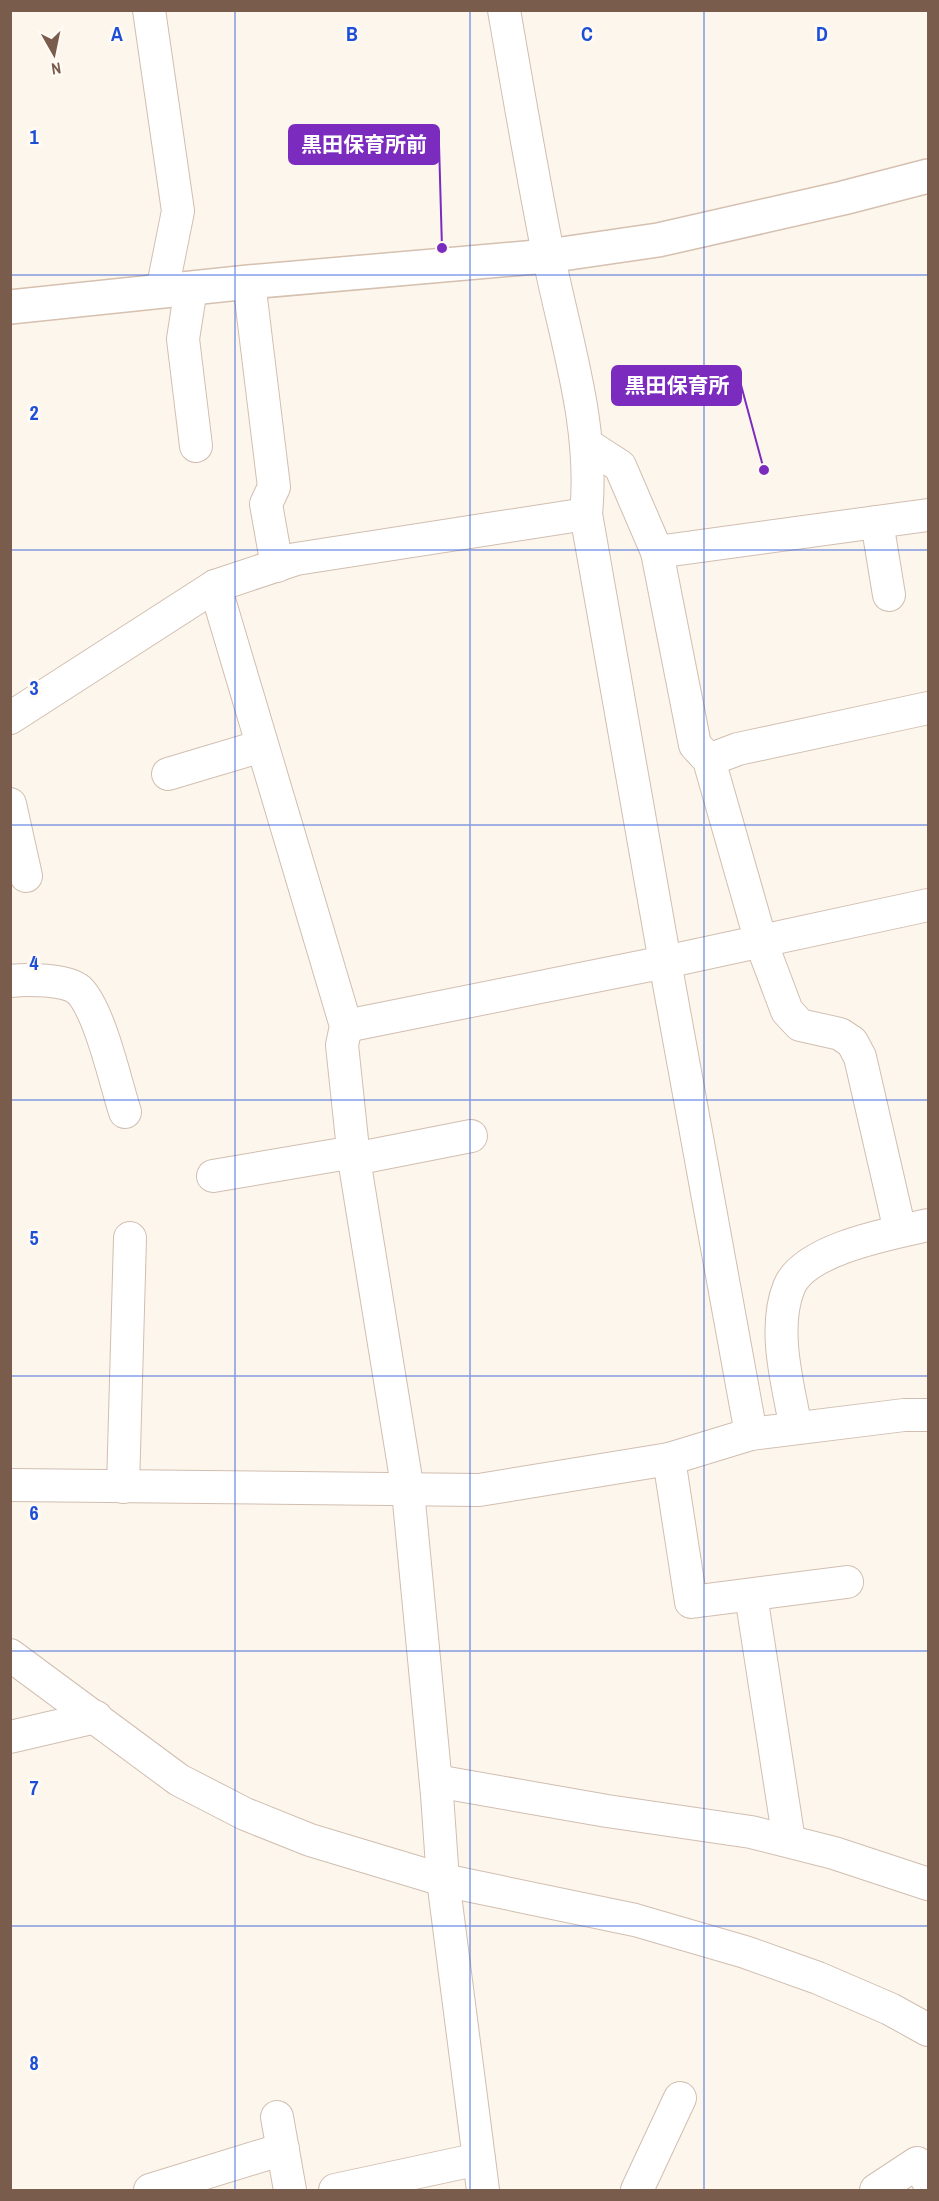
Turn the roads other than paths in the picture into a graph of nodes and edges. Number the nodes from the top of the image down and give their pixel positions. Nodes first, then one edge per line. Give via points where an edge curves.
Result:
1 (149, 10) edge
2 (504, 10) edge
3 (928, 176) edge
4 (548, 256) junction
5 (249, 282) junction
6 (177, 290) junction
7 (10, 307) edge
8 (586, 444) junction
9 (196, 446) dead end
10 (586, 514) junction
11 (928, 515) edge
12 (877, 522) junction
13 (657, 552) junction
14 (277, 566) junction
15 (215, 586) junction
16 (889, 595) dead end
17 (928, 708) edge
18 (10, 718) edge
19 (262, 746) junction
20 (709, 760) junction
21 (168, 774) dead end
22 (10, 804) edge
23 (26, 876) dead end
24 (928, 905) edge
25 (761, 942) junction
26 (665, 963) junction
27 (10, 981) edge
28 (346, 1026) junction
29 (125, 1112) dead end
30 (471, 1136) dead end
31 (354, 1155) junction
32 (213, 1176) dead end
33 (914, 1228) edge
34 (130, 1238) dead end
35 (928, 1415) edge
36 (796, 1428) junction
37 (751, 1434) junction
38 (669, 1459) junction
39 (10, 1485) edge
40 (123, 1486) junction
41 (408, 1491) junction
42 (847, 1582) dead end
43 (751, 1595) junction
44 (10, 1655) edge
45 (96, 1718) junction
46 (10, 1737) edge
47 (437, 1788) junction
48 (789, 1842) junction
49 (442, 1871) junction
50 (928, 1884) edge
51 (928, 2030) edge
52 (680, 2098) dead end
53 (277, 2117) dead end
54 (283, 2149) junction
55 (479, 2160) junction
56 (928, 2181) edge
57 (150, 2190) edge
58 (290, 2190) edge
59 (335, 2190) edge
60 (483, 2190) edge
61 (637, 2190) edge
62 (876, 2190) edge

1 - 6 street via 178,211
2 - 4 street
3 - 4 street via 658,240
4 - 5 street
4 - 8 street via 571,349
5 - 6 street
5 - 14 street via 274,487 266,504
6 - 7 street
6 - 9 street
8 - 10 street
8 - 13 street via 621,466
10 - 14 street via 296,559
10 - 26 street
11 - 12 street
12 - 13 street
12 - 16 street
13 - 20 street via 695,745
14 - 15 street
15 - 18 street
15 - 19 street
17 - 20 street via 738,749
19 - 21 street
19 - 28 street
20 - 25 street
22 - 23 street
24 - 25 street
25 - 26 street
25 - 33 street via 787,1011 800,1025 840,1034 852,1042
26 - 28 street
26 - 37 street
27 - 29 street via 54,981 77,989 94,1011
28 - 31 street via 342,1045
30 - 31 street
31 - 32 street
31 - 41 street
33 - 36 street via 848,1245 804,1268 789,1285 782,1313 783,1357
34 - 40 street
35 - 36 street
36 - 37 street
37 - 38 street
38 - 41 street via 479,1490
38 - 43 street via 691,1602
39 - 40 street
40 - 41 street
41 - 47 street
42 - 43 street
43 - 48 street
44 - 45 street
45 - 46 street
45 - 49 street via 179,1780 245,1814 310,1840
47 - 48 street via 751,1832
47 - 49 street
48 - 50 street
49 - 51 street via 745,1952 818,1978
49 - 55 street
52 - 61 street
53 - 54 street
54 - 57 street
54 - 58 street
55 - 59 street
55 - 60 street
56 - 62 street via 917,2163

